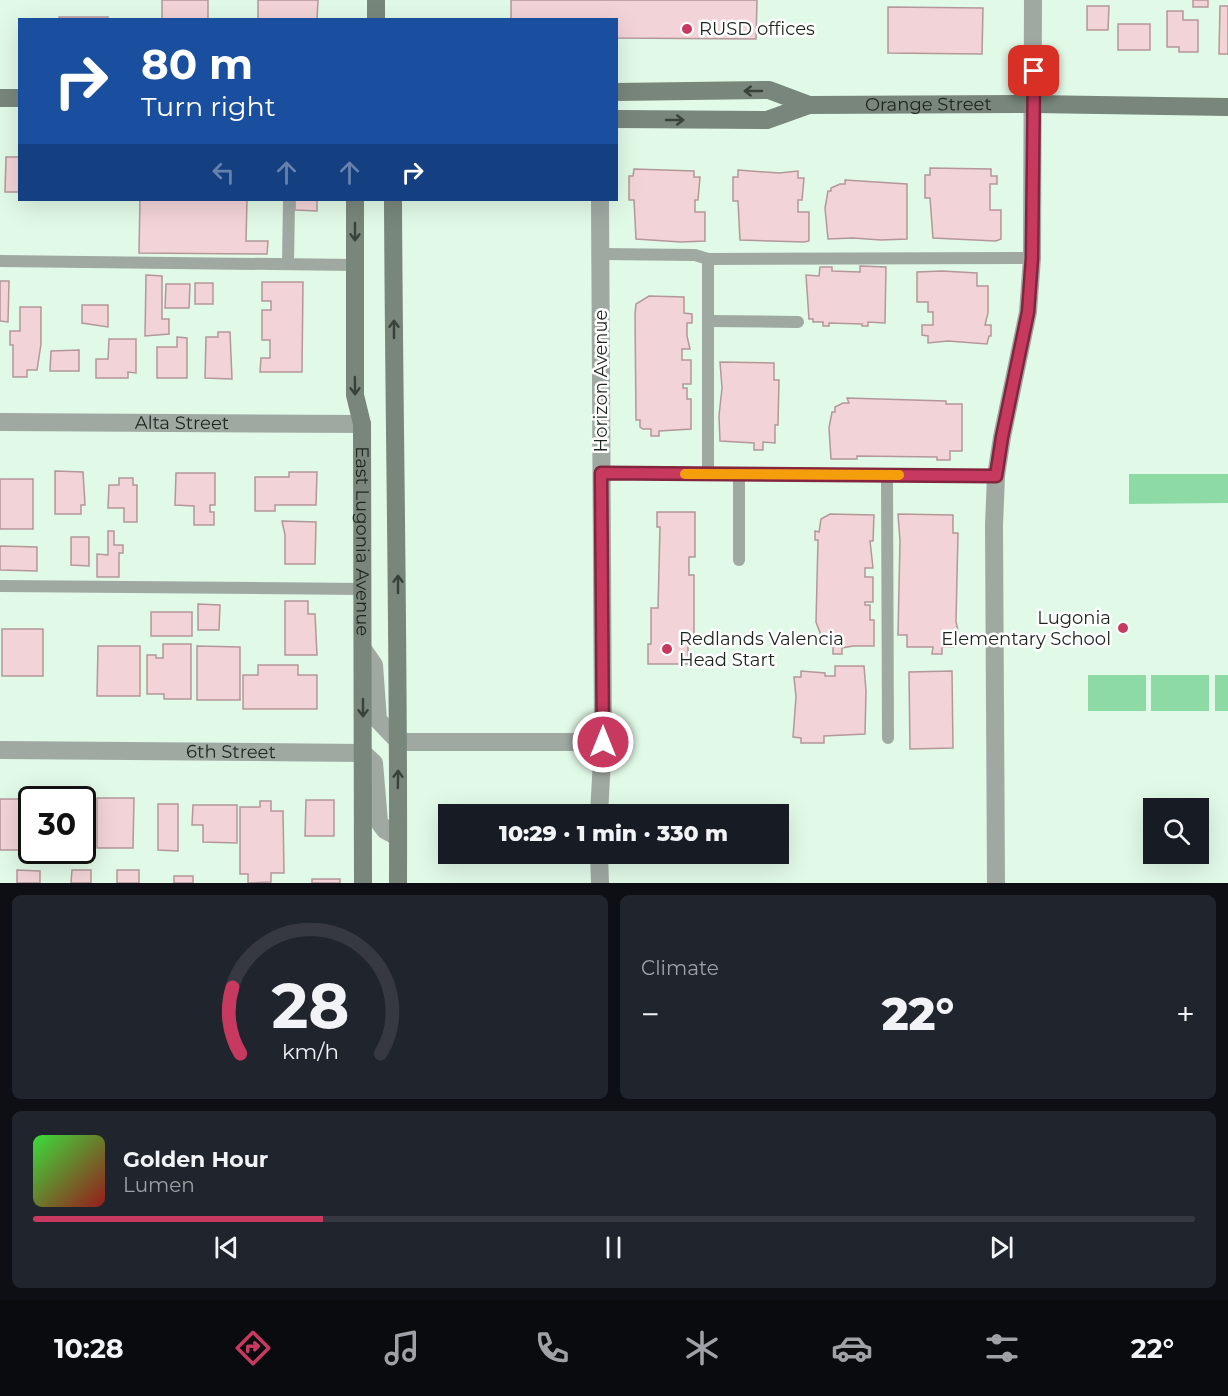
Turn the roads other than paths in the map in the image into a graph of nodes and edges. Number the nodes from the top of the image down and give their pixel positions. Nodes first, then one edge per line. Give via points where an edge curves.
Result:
1 (376, 0) edge
2 (1032, 0) edge
3 (376, 18) edge
4 (618, 92) edge
5 (0, 98) edge
6 (18, 98) edge
7 (1034, 104) junction
8 (809, 105) junction
9 (1228, 107) edge
10 (618, 119) edge
11 (289, 201) edge
12 (355, 201) edge
13 (393, 201) edge
14 (600, 201) edge
15 (600, 254) junction
16 (1032, 258) junction
17 (708, 259) junction
18 (0, 261) edge
19 (288, 264) junction
20 (355, 265) junction
21 (708, 321) junction
22 (798, 322) dead end
23 (0, 423) edge
24 (362, 423) junction
25 (601, 473) junction
26 (708, 474) junction
27 (739, 474) junction
28 (887, 475) junction
29 (996, 476) junction
30 (739, 560) dead end
31 (0, 586) edge
32 (363, 589) junction
33 (363, 649) junction
34 (888, 738) dead end
35 (399, 742) junction
36 (603, 742) junction
37 (0, 750) edge
38 (363, 753) junction
39 (600, 804) edge
40 (398, 837) junction
41 (599, 864) edge
42 (363, 883) edge
43 (398, 883) edge
44 (600, 883) edge
45 (996, 883) edge

1 - 3 main road
2 - 7 street
8 -> 4 main road, Orange Street via 769,90
5 - 6 main road
7 - 8 main road, Orange Street
7 - 9 main road, Orange Street
7 - 16 street
10 -> 8 main road, Orange Street via 767,120
11 - 19 lane
12 -> 20 main road, East Lugonia Avenue
35 -> 13 main road, East Lugonia Avenue
14 - 15 street, Horizon Avenue
15 - 17 lane via 695,255
15 - 25 street, Horizon Avenue
16 - 17 lane
16 - 29 street via 1028,312
17 - 21 lane
18 - 19 lane
19 - 20 lane
20 -> 24 main road, East Lugonia Avenue via 355,394
21 - 22 lane
21 - 26 lane
23 - 24 street, Alta Street
24 - 32 main road, East Lugonia Avenue
25 - 26 lane
25 - 36 street, Horizon Avenue
26 - 27 lane
27 - 28 lane
27 - 30 lane
28 - 29 lane
28 - 34 lane
29 - 45 street
31 - 32 lane
32 - 33 main road, East Lugonia Avenue
33 - 35 street via 374,665 378,720
33 -> 38 main road, East Lugonia Avenue
35 - 36 street
40 -> 35 main road, East Lugonia Avenue
36 - 39 street, Horizon Avenue
37 - 38 street, 6th Street
38 - 40 street via 374,763 379,822
38 - 42 main road, East Lugonia Avenue
40 - 43 main road, East Lugonia Avenue
41 - 44 street

